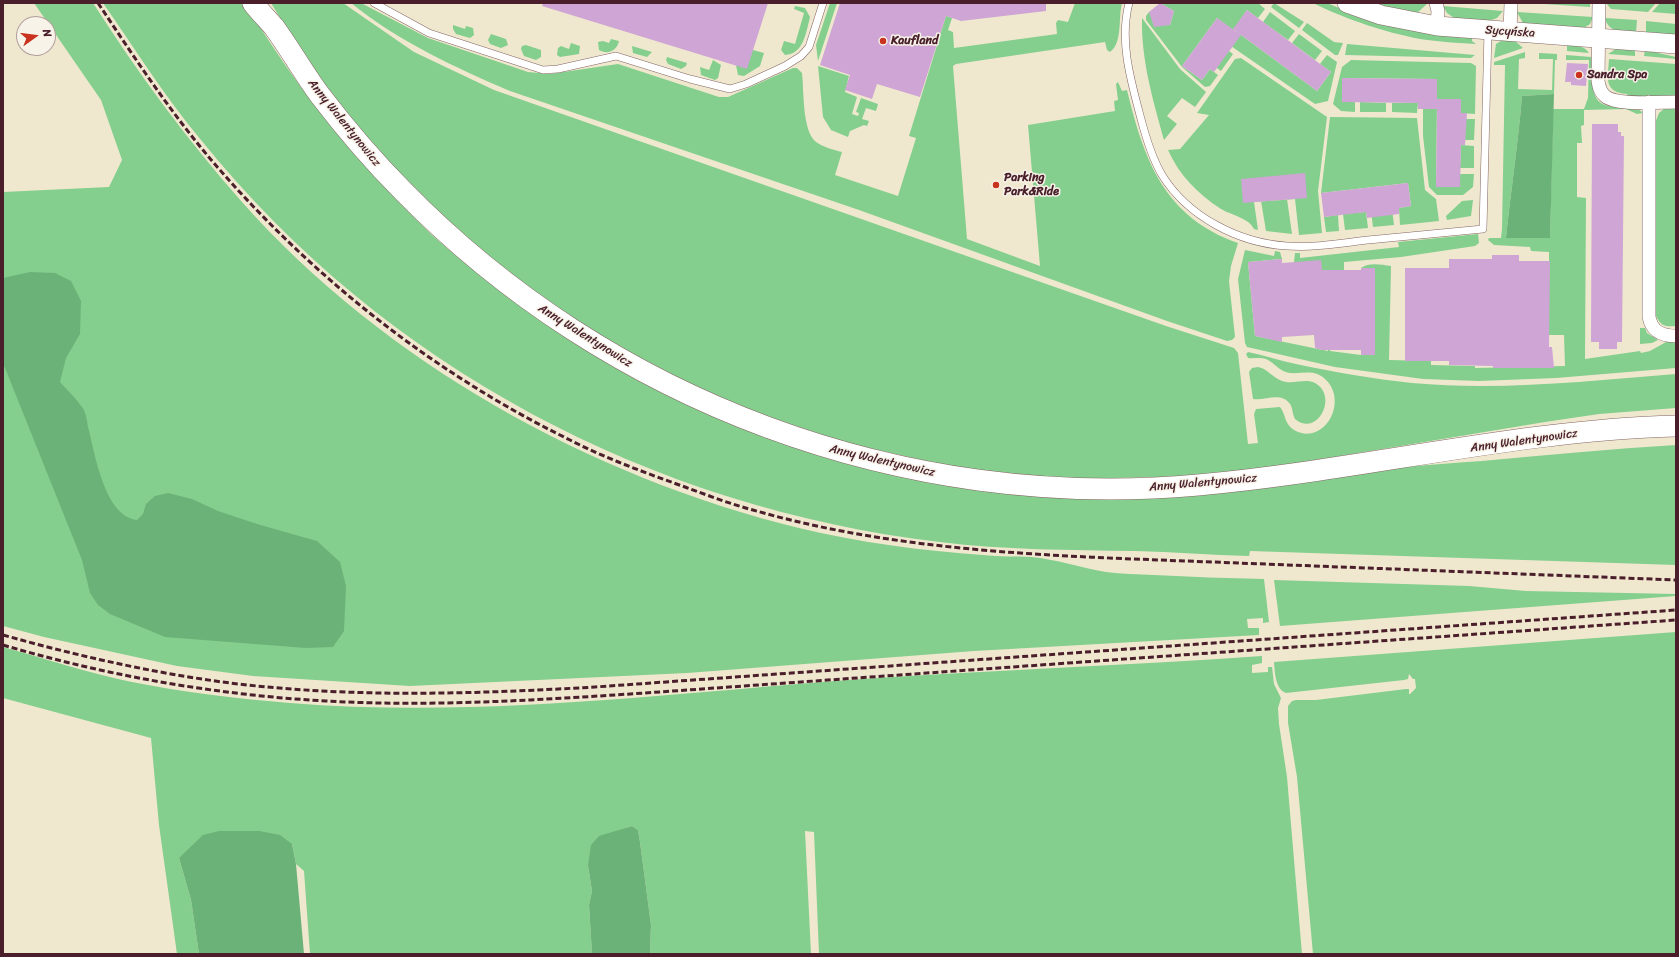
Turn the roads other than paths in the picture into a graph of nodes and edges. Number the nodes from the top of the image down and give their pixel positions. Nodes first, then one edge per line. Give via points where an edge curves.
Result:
1 (253, 3) edge
2 (263, 3) edge
3 (374, 3) edge
4 (823, 3) edge
5 (1129, 3) edge
6 (1347, 3) edge
7 (1436, 3) edge
8 (1511, 3) edge
9 (1599, 3) edge
10 (272, 25) junction
11 (1437, 26) junction
12 (1488, 30) junction
13 (1510, 32) junction
14 (1598, 38) junction
15 (1676, 44) edge
16 (1650, 102) junction
17 (1676, 102) edge
18 (1676, 336) edge
19 (1676, 426) edge
20 (1645, 427) junction
21 (1676, 432) edge

1 - 10 main road, Anny Walentynowicz
2 - 10 main road, Anny Walentynowicz
3 - 4 lane via 428,33 543,70 616,56 690,80 730,89 785,66 800,56 809,46
5 - 12 lane via 1125,29 1129,69 1144,132 1163,177 1184,200 1215,225 1242,237 1286,246 1321,245 1483,229
6 - 11 street, Sycyńska via 1381,15
7 - 11 street
8 - 13 street
9 - 14 street
10 - 20 main road, Anny Walentynowicz via 320,95 380,168 458,244 516,292 592,343 677,390 750,421 840,452 920,471 997,483 1077,488 1150,488 1232,481 1556,436
11 - 12 street, Sycyńska
12 - 13 street, Sycyńska
13 - 14 street, Sycyńska
14 - 15 street, Sycyńska
14 - 16 street via 1598,82 1602,93 1617,101
16 - 17 street
16 - 18 street via 1649,317 1653,327 1660,333
19 - 20 main road, Anny Walentynowicz
20 - 21 main road, Anny Walentynowicz

